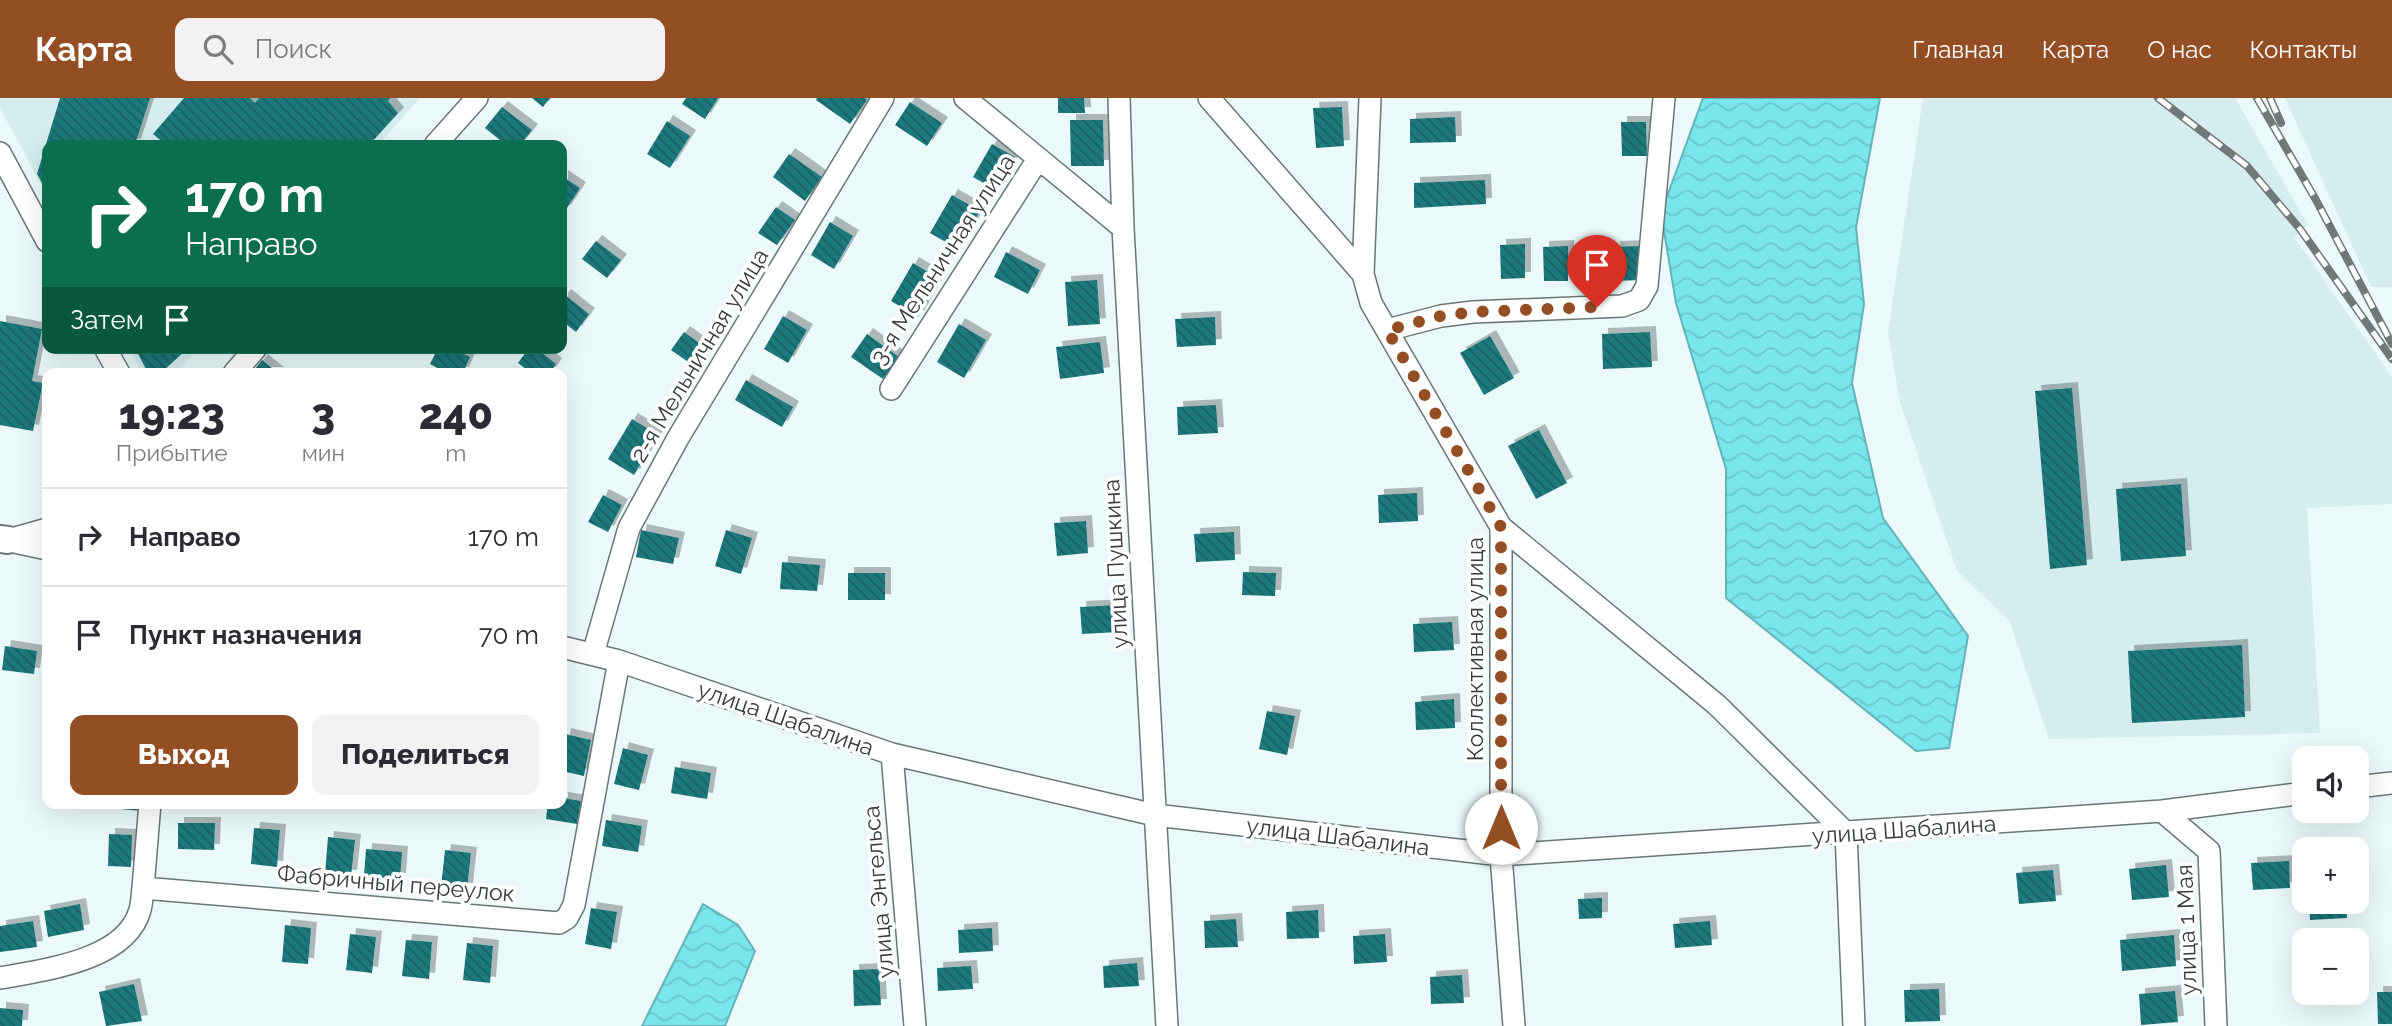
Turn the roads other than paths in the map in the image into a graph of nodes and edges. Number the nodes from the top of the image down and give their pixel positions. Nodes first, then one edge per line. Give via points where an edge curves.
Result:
1 (477, 98) edge
2 (883, 98) edge
3 (965, 98) edge
4 (1119, 98) edge
5 (1209, 98) edge
6 (1370, 98) edge
7 (1664, 98) edge
8 (439, 140) edge
9 (0, 153) edge
10 (1038, 159) junction
11 (1123, 228) junction
12 (42, 232) edge
13 (1363, 274) junction
14 (1387, 330) junction
15 (251, 354) edge
16 (238, 368) edge
17 (891, 388) dead end
18 (1501, 527) junction
19 (42, 530) edge
20 (4, 540) edge
21 (42, 548) edge
22 (567, 648) edge
23 (593, 654) junction
24 (619, 661) junction
25 (892, 754) junction
26 (2392, 783) edge
27 (2369, 786) edge
28 (2292, 795) edge
29 (150, 809) edge
30 (2161, 811) junction
31 (1155, 815) junction
32 (1846, 833) junction
33 (1501, 855) junction
34 (143, 888) junction
35 (0, 978) edge
36 (915, 1026) edge
37 (1167, 1026) edge
38 (1514, 1026) edge
39 (1854, 1026) edge
40 (2216, 1026) edge

1 - 8 street
2 - 23 street, 2-я Мельничная улица via 678,438 629,528
3 - 10 street
4 - 11 street, улица Пушкина
5 - 13 street
6 - 13 street, Коллективная улица
7 - 14 street via 1647,286 1639,300 1622,306 1473,312
9 - 12 street
10 - 11 street
10 - 17 street, 3-я Мельничная улица
11 - 31 street, улица Пушкина
13 - 14 street, Коллективная улица via 1371,303
14 - 18 street, Коллективная улица
15 - 16 street
18 - 32 street via 1717,705
18 - 33 street, Коллективная улица
19 - 20 street
20 - 21 street
22 - 23 street, улица Шабалина
23 - 24 street, улица Шабалина
24 - 25 street, улица Шабалина
24 - 34 street, Фабричный переулок via 574,905 568,918 559,923
25 - 31 street, улица Шабалина
25 - 36 street, улица Энгельса
26 - 27 street
28 - 30 street, улица Шабалина
29 - 34 street
30 - 32 street, улица Шабалина
30 - 40 street, улица 1 Мая via 2209,851
31 - 33 street, улица Шабалина
31 - 37 street, улица Пушкина
32 - 33 street, улица Шабалина
32 - 39 street
33 - 38 street, Коллективная улица
34 - 35 street via 140,911 130,929 110,947 54,968

